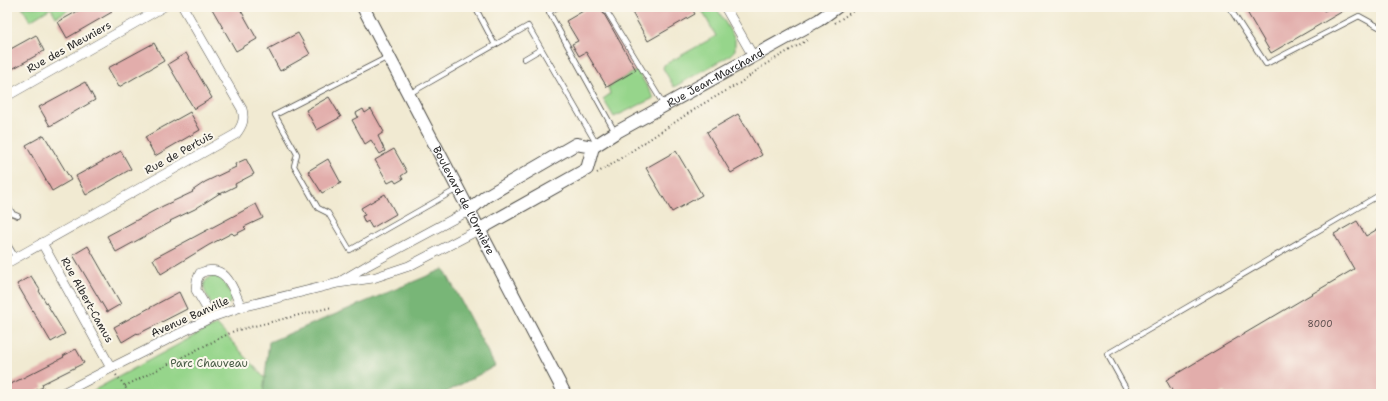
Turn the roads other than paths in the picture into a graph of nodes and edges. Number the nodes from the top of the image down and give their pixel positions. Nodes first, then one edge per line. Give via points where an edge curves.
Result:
1 (183, 7) edge
2 (363, 7) edge
3 (475, 7) edge
4 (558, 7) edge
5 (604, 7) edge
6 (725, 7) edge
7 (837, 7) edge
8 (1229, 7) edge
9 (157, 9) edge
10 (1381, 25) edge
11 (495, 45) junction
12 (541, 49) junction
13 (389, 56) junction
14 (753, 56) junction
15 (524, 59) dead end
16 (409, 94) junction
17 (7, 96) edge
18 (664, 106) junction
19 (615, 133) junction
20 (595, 146) junction
21 (459, 189) junction
22 (1381, 194) edge
23 (7, 205) edge
24 (470, 210) junction
25 (18, 216) dead end
26 (480, 229) junction
27 (7, 243) edge
28 (42, 243) junction
29 (16, 258) junction
30 (7, 263) edge
31 (338, 283) junction
32 (241, 307) junction
33 (212, 318) junction
34 (111, 368) junction
35 (61, 394) edge
36 (565, 394) edge
37 (1129, 394) edge

1 - 28 street, Rue de Pertuis via 242,109 242,126 228,139
2 - 13 street, Boulevard de l'Ormière
3 - 11 lane
4 - 19 lane via 549,12
5 - 18 lane
6 - 14 street
7 - 14 street, Rue Jean-Marchand
8 - 10 lane via 1266,64 1359,16
9 - 17 street, Rue des Meuniers
11 - 12 lane via 528,26
11 - 16 lane
12 - 15 lane
12 - 20 lane
13 - 16 street, Boulevard de l'Ormière
13 - 21 lane via 275,115 297,154 294,166 318,208 328,213 350,250
14 - 18 street, Rue Jean-Marchand
16 - 21 street, Boulevard de l'Ormière
18 - 19 street, Rue Jean-Marchand
19 - 20 street, Rue Jean-Marchand
20 - 24 street via 576,144 485,197
20 - 26 street via 587,168
21 - 24 street, Boulevard de l'Ormière
22 - 37 lane via 1107,354
23 - 25 lane via 13,214
24 - 26 street, Boulevard de l'Ormière
24 - 31 street, Avenue Banville
26 - 31 street, Avenue Banville via 409,266 374,278
26 - 36 street, Boulevard de l'Ormière
27 - 29 lane
28 - 29 street, Rue de Pertuis
28 - 34 street, Rue Albert-Camus
29 - 30 street, Rue de Pertuis
31 - 32 street, Avenue Banville
32 - 33 street, Avenue Banville
32 - 33 street via 228,278 218,271 208,270 200,273 196,290
33 - 34 street, Avenue Banville
34 - 35 street, Avenue Banville

